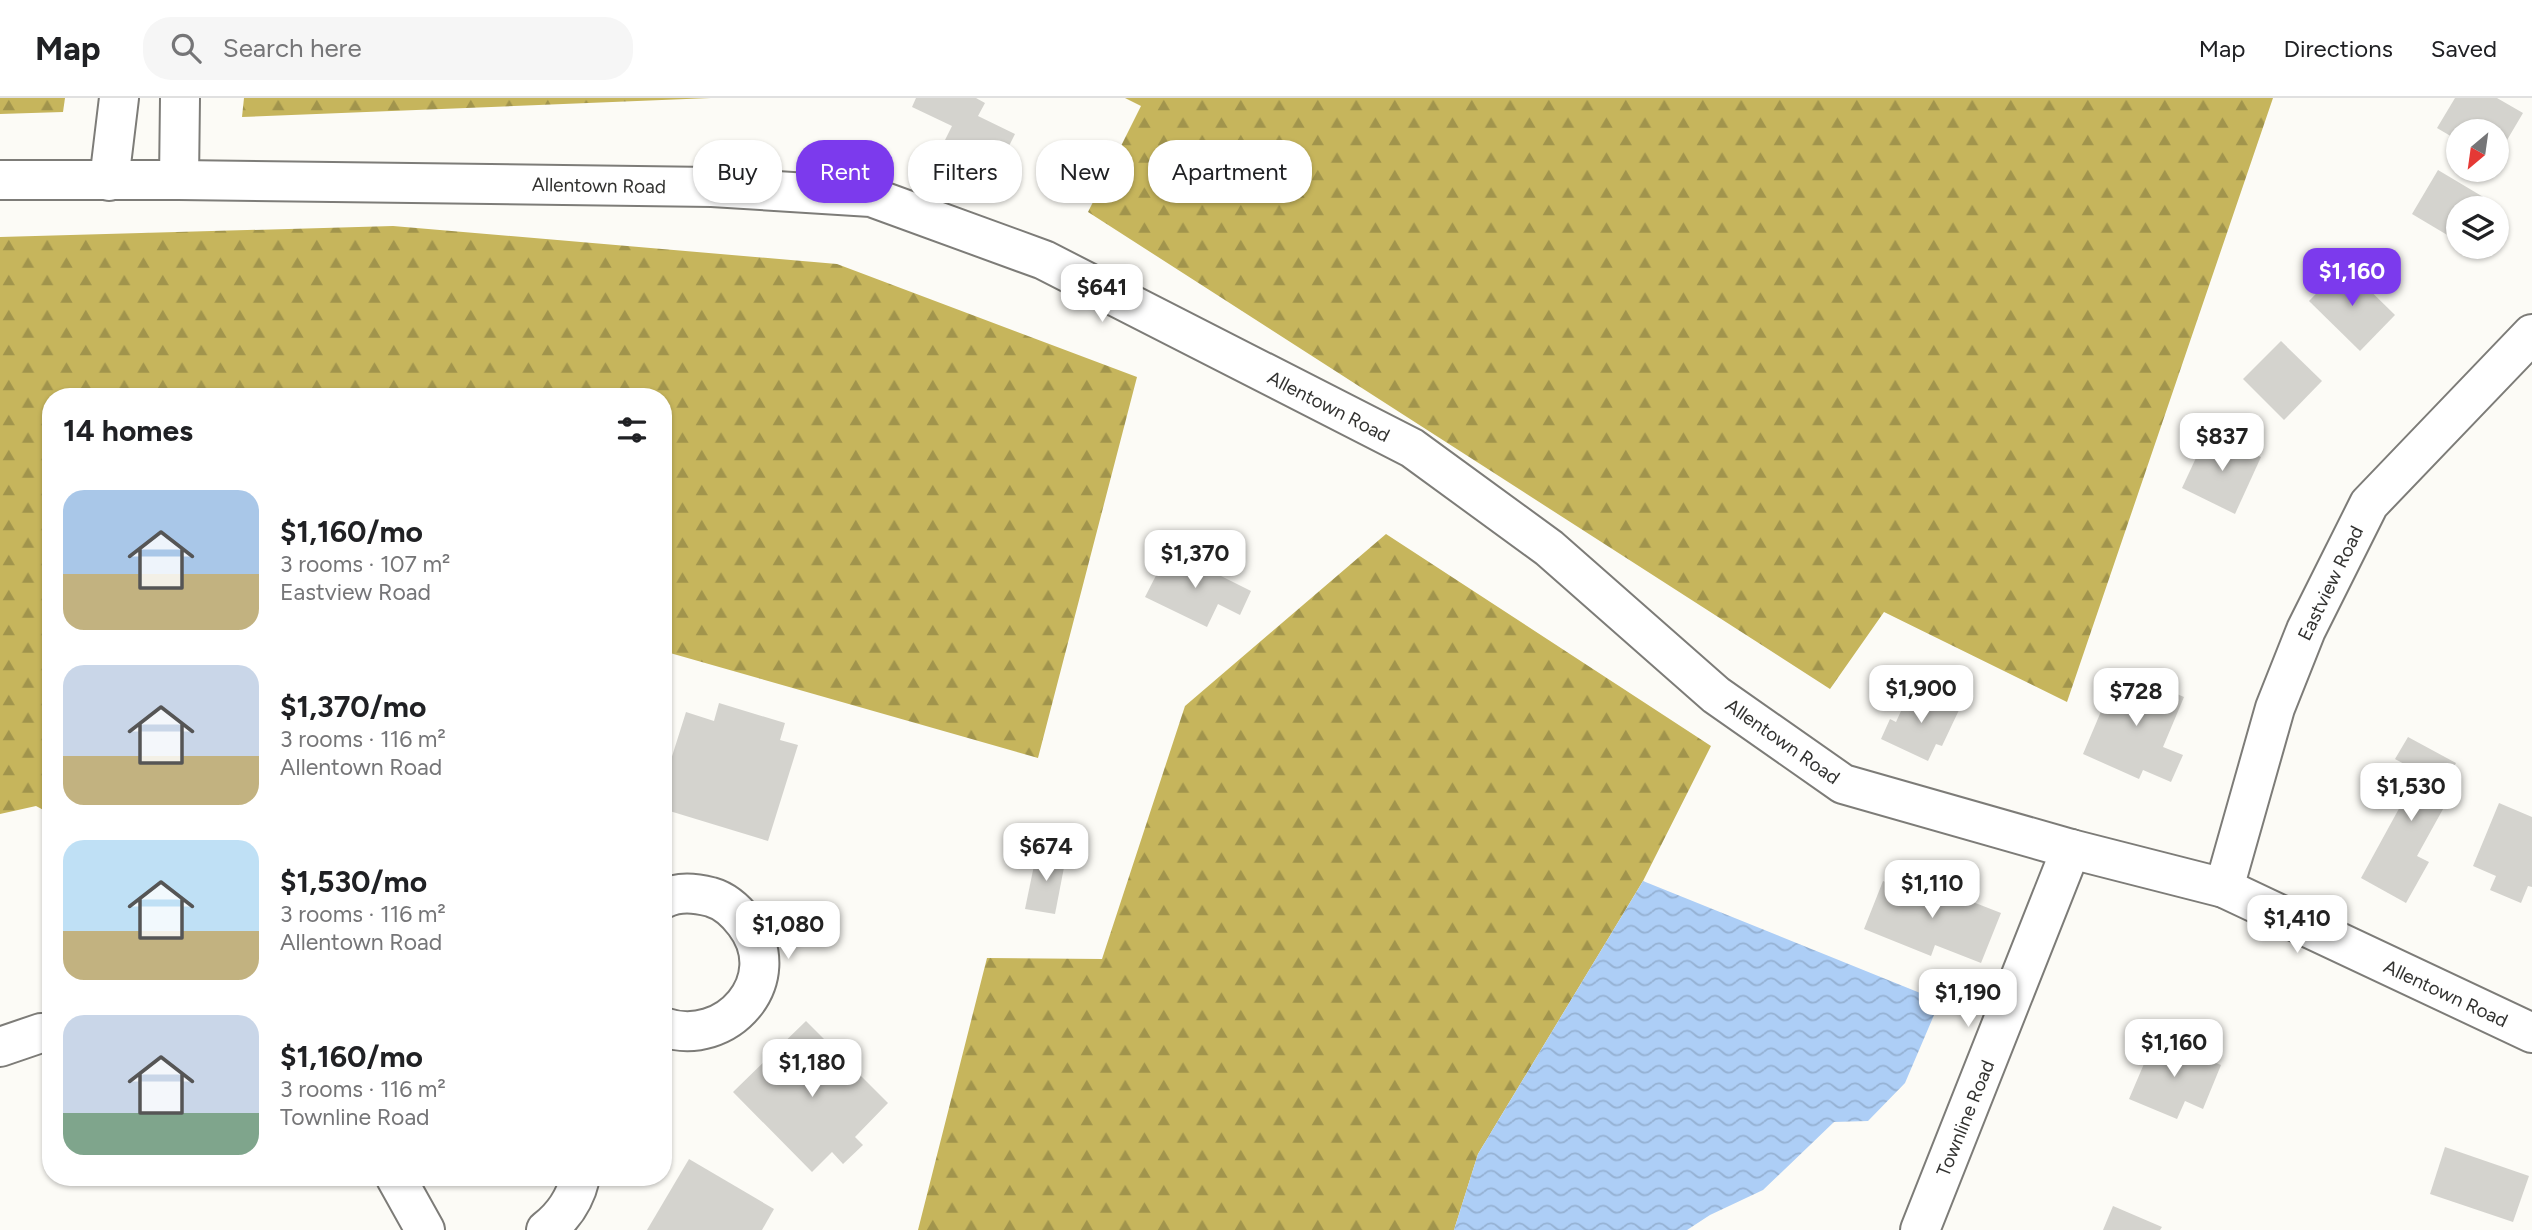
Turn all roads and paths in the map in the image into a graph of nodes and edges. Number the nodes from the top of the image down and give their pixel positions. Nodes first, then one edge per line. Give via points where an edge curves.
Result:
1 (119, 98) edge
2 (180, 98) edge
3 (0, 180) edge
4 (179, 180) junction
5 (109, 181) junction
6 (2532, 334) edge
7 (2071, 849) junction
8 (2224, 888) junction
9 (672, 895) edge
10 (672, 1030) edge
11 (42, 1033) edge
12 (2532, 1033) edge
13 (0, 1047) edge
14 (400, 1186) edge
15 (578, 1186) edge
16 (425, 1230) edge
17 (545, 1230) edge
18 (1920, 1230) edge

1 - 5 street
2 - 4 street
3 - 5 street, Allentown Road
4 - 5 street, Allentown Road
4 - 7 street, Allentown Road via 712,187 871,197 1044,260 1412,448 1549,548 1716,695 1843,784
6 - 8 street, Eastview Road via 2369,504 2306,630 2275,708
7 - 8 street, Allentown Road
7 - 18 street, Townline Road
8 - 12 street, Allentown Road
9 - 10 street via 694,893 718,899 737,912 752,932 758,975 751,996 737,1014 719,1026 698,1032
11 - 13 street
14 - 16 street
15 - 17 street via 559,1220

